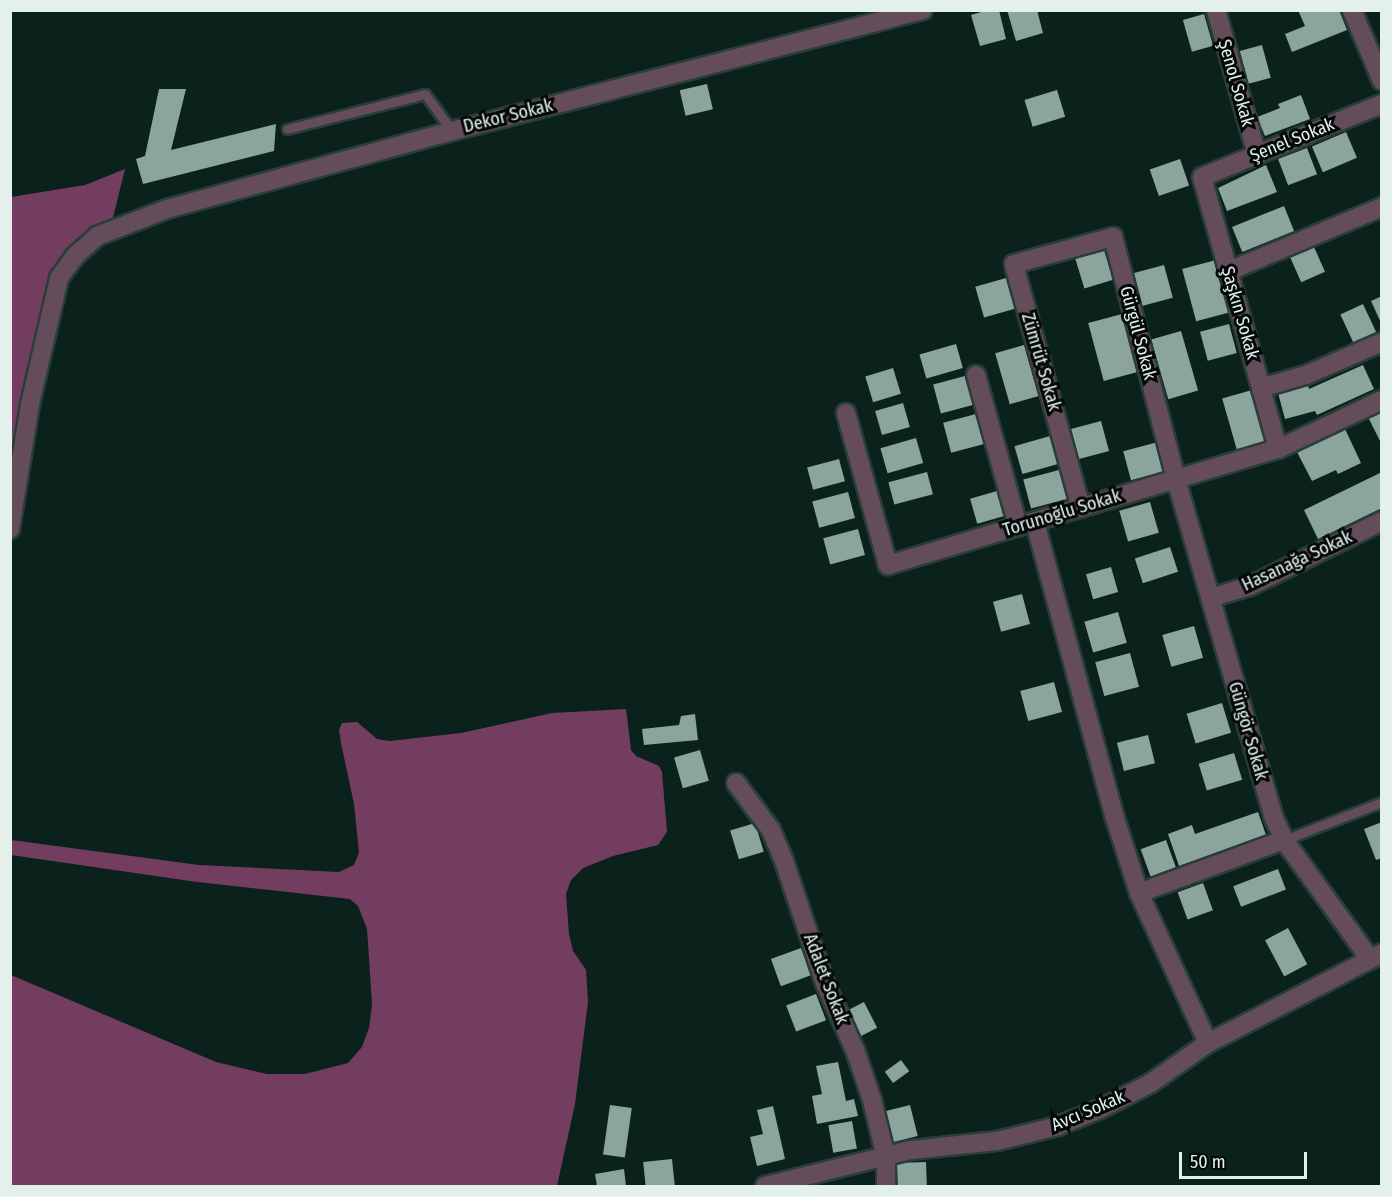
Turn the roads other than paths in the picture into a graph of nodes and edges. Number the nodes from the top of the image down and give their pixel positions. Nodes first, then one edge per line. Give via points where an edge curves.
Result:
1 (923, 10) edge
2 (1216, 10) edge
3 (1352, 10) edge
4 (1382, 81) edge
5 (1382, 104) edge
6 (287, 129) dead end
7 (452, 131) junction
8 (1257, 154) junction
9 (1202, 177) joint
10 (1382, 207) edge
11 (1063, 251) joint
12 (1229, 271) junction
13 (1382, 342) edge
14 (976, 375) dead end
15 (1261, 388) junction
16 (1382, 400) edge
17 (846, 413) dead end
18 (1278, 448) junction
19 (1176, 479) junction
20 (1082, 508) junction
21 (1382, 521) edge
22 (1026, 524) junction
23 (10, 529) edge
24 (1210, 597) junction
25 (736, 783) dead end
26 (1382, 802) edge
27 (1284, 840) junction
28 (1139, 893) junction
29 (1376, 956) edge
30 (1208, 1043) junction
31 (886, 1157) junction
32 (765, 1186) edge
33 (886, 1186) edge

1 - 7 street, Dekor Sokak
2 - 8 street, Şenol Sokak
3 - 4 street
5 - 8 street, Şenel Sokak
6 - 7 lane via 425,94
7 - 23 street, Dekor Sokak via 167,208 97,236 59,278 30,404
8 - 9 street, Şenel Sokak
9 - 12 street, Şaşkın Sokak
10 - 12 street
11 - 19 street, Gürgül Sokak via 1113,237
11 - 20 street, Zümrüt Sokak via 1014,264
12 - 15 street, Şaşkın Sokak
13 - 15 street via 1306,375
14 - 22 street
15 - 18 street, Şaşkın Sokak
16 - 18 street, Torunoğlu Sokak
17 - 22 street, Torunoğlu Sokak via 888,565
18 - 19 street, Torunoğlu Sokak
19 - 20 street, Torunoğlu Sokak
19 - 24 street, Güngör Sokak
20 - 22 street, Torunoğlu Sokak
21 - 24 street, Hasanağa Sokak via 1250,586
22 - 28 street
24 - 27 street, Güngör Sokak via 1273,816
25 - 31 street, Adalet Sokak via 760,812 784,861 825,983 855,1050
26 - 27 lane
27 - 28 street
27 - 29 street, Güngör Sokak
28 - 30 street
29 - 30 street, Avcı Sokak
30 - 31 street, Avcı Sokak via 1151,1083 1058,1126 997,1141 947,1144
31 - 32 street, Avcı Sokak
31 - 33 street, Adalet Sokak

